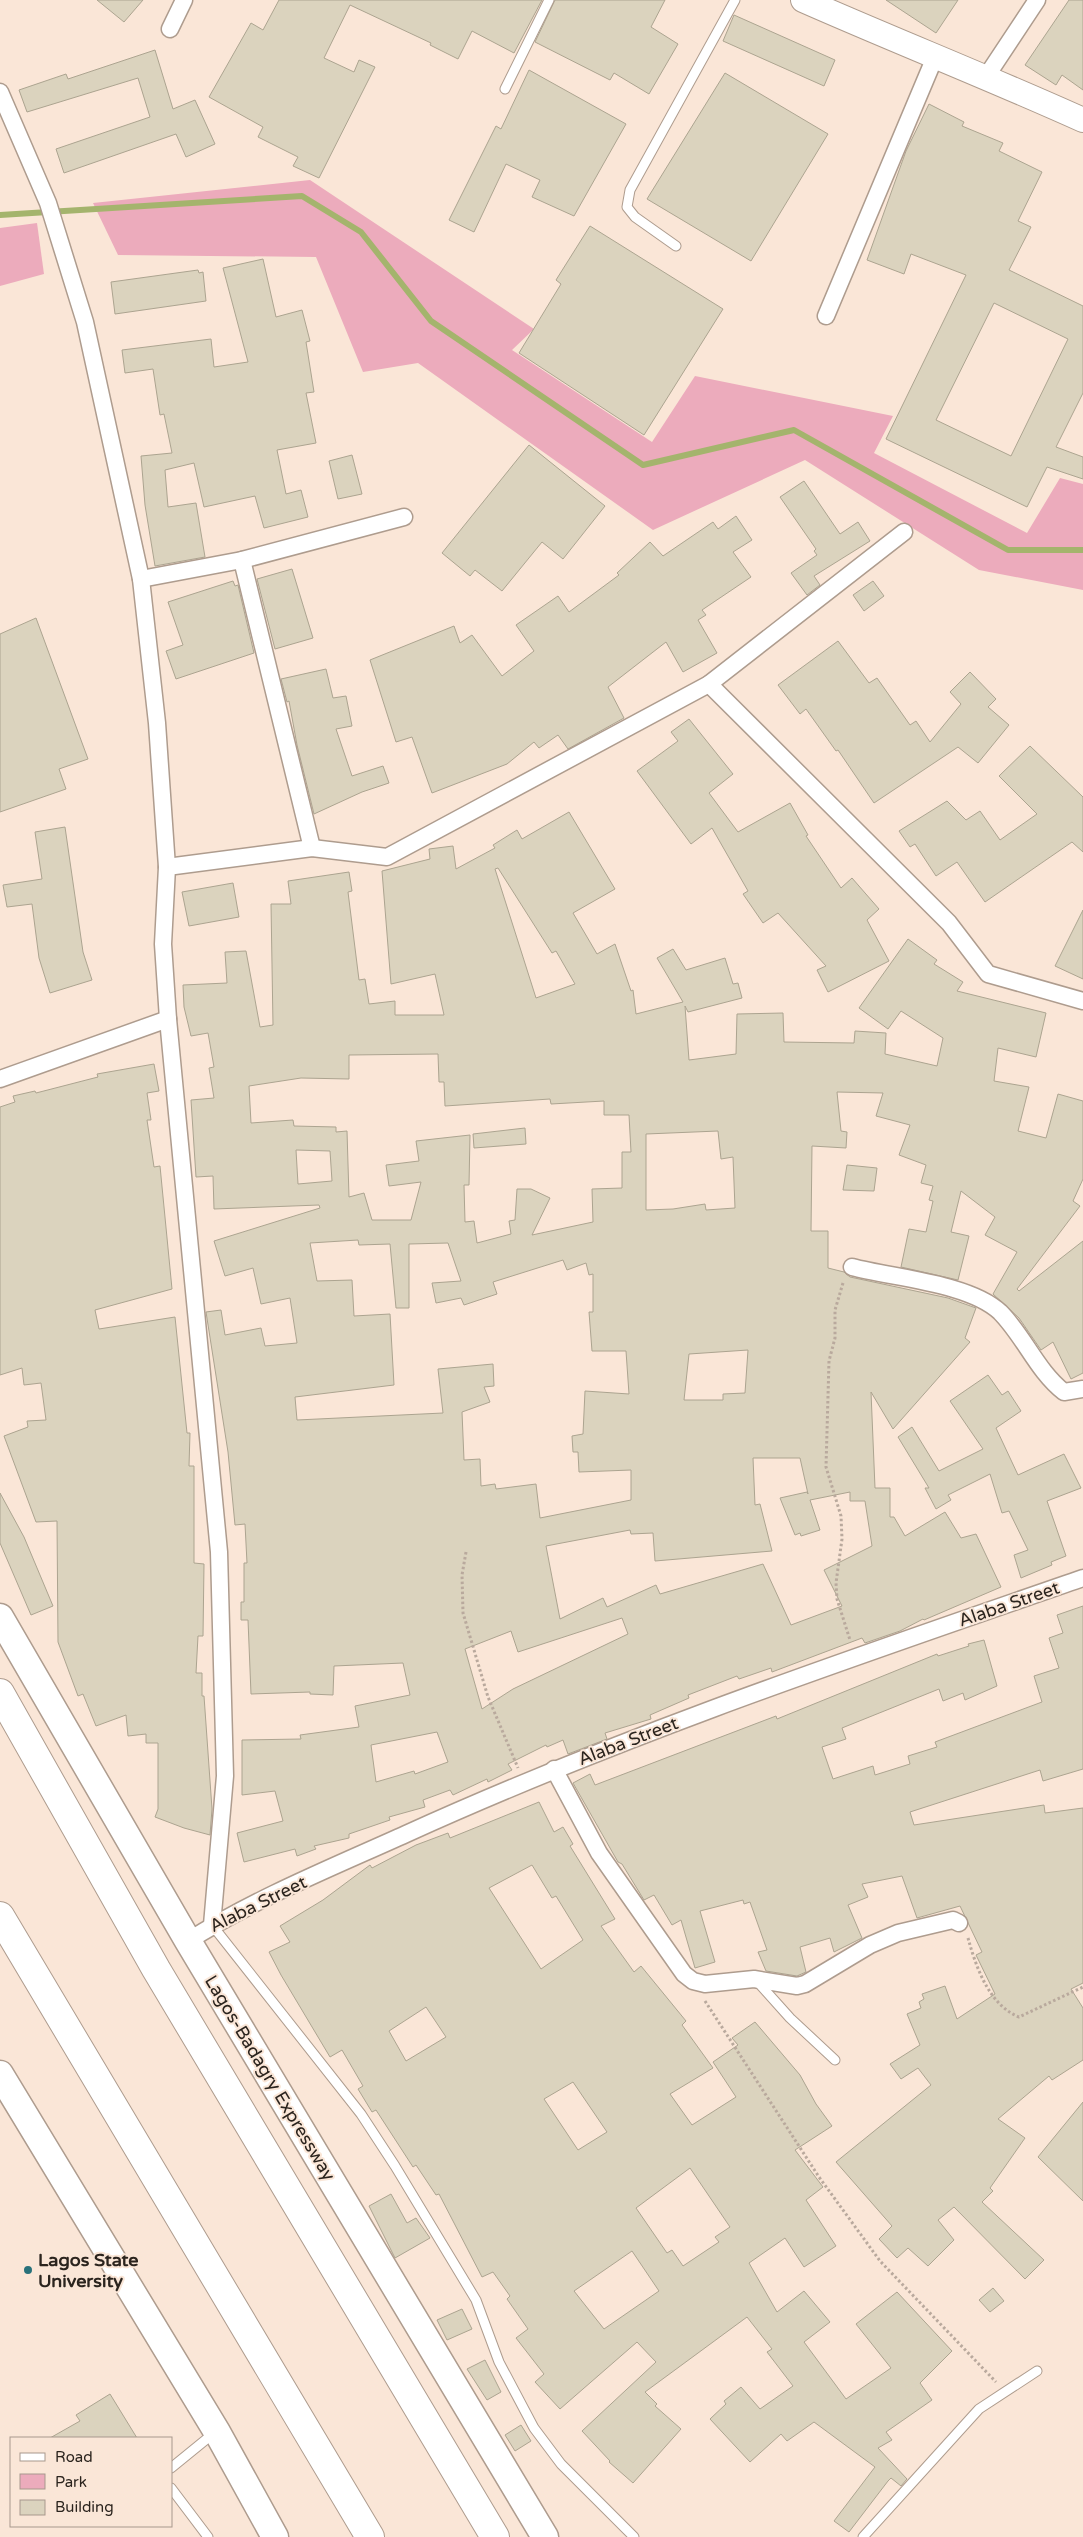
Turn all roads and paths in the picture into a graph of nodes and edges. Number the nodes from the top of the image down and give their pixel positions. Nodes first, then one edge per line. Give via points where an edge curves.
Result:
1 (184, 0) edge
2 (549, 0) edge
3 (735, 0) edge
4 (802, 0) edge
5 (1036, 0) edge
6 (170, 29) dead end
7 (935, 57) junction
8 (986, 77) junction
9 (505, 89) dead end
10 (0, 92) edge
11 (1083, 120) edge
12 (676, 246) dead end
13 (826, 316) dead end
14 (404, 517) dead end
15 (904, 532) dead end
16 (242, 560) junction
17 (141, 579) junction
18 (709, 684) junction
19 (312, 848) junction
20 (167, 867) junction
21 (1083, 1001) edge
22 (168, 1019) junction
23 (0, 1079) edge
24 (852, 1267) joint
25 (1083, 1389) edge
26 (466, 1552) dead end
27 (1083, 1578) edge
28 (0, 1617) edge
29 (855, 1657) junction
30 (0, 1693) edge
31 (554, 1770) junction
32 (525, 1782) junction
33 (0, 1916) edge
34 (959, 1923) joint
35 (212, 1926) junction
36 (188, 1940) junction
37 (754, 1978) junction
38 (693, 1981) junction
39 (1083, 1987) edge
40 (835, 2060) dead end
41 (0, 2074) edge
42 (1037, 2371) dead end
43 (1005, 2392) junction
44 (216, 2432) junction
45 (172, 2467) edge
46 (172, 2489) edge
47 (208, 2537) edge
48 (274, 2537) edge
49 (370, 2537) edge
50 (495, 2537) edge
51 (545, 2537) edge
52 (634, 2537) edge
53 (863, 2537) edge

1 - 6 street
2 - 9 lane
3 - 12 lane via 630,190 627,207 634,217
4 - 7 main road
5 - 8 street
7 - 8 main road
7 - 13 street
8 - 11 main road
10 - 17 street via 48,203 85,322
14 - 16 street
15 - 18 street
16 - 17 street
16 - 19 street
17 - 20 street via 157,723
18 - 19 street via 387,857
18 - 21 street via 949,923 988,974
19 - 20 street
20 - 22 street via 163,944
22 - 23 street
22 - 35 street via 219,1552 225,1776
24 - 25 street via 944,1285 979,1299 998,1311 1012,1326 1053,1384 1064,1392
24 - 29 path via 847,1270 835,1310 835,1338 828,1362 826,1467 841,1516 837,1599
26 - 32 path via 462,1575 463,1613 488,1697
27 - 29 street, Alaba Street
28 - 36 main road, Lagos-Badagry Expressway
29 - 31 street, Alaba Street via 630,1738
30 - 50 highway via 156,1969
31 - 32 street, Alaba Street
31 - 38 street via 599,1853 684,1974
32 - 35 street, Alaba Street via 343,1862
33 - 49 highway
34 - 37 street via 953,1920 898,1933 797,1986
34 - 39 path via 966,1932 987,1987 1007,2012 1019,2017
35 - 36 street, Alaba Street
35 - 52 lane via 361,2114 395,2166 476,2300 499,2362 534,2428 561,2464
36 - 51 main road, Lagos-Badagry Expressway
37 - 38 street via 705,1984
37 - 40 lane
38 - 43 path via 820,2177 880,2261
41 - 44 main road
42 - 43 lane
43 - 53 lane via 979,2409
44 - 45 lane
44 - 48 main road
46 - 47 lane

